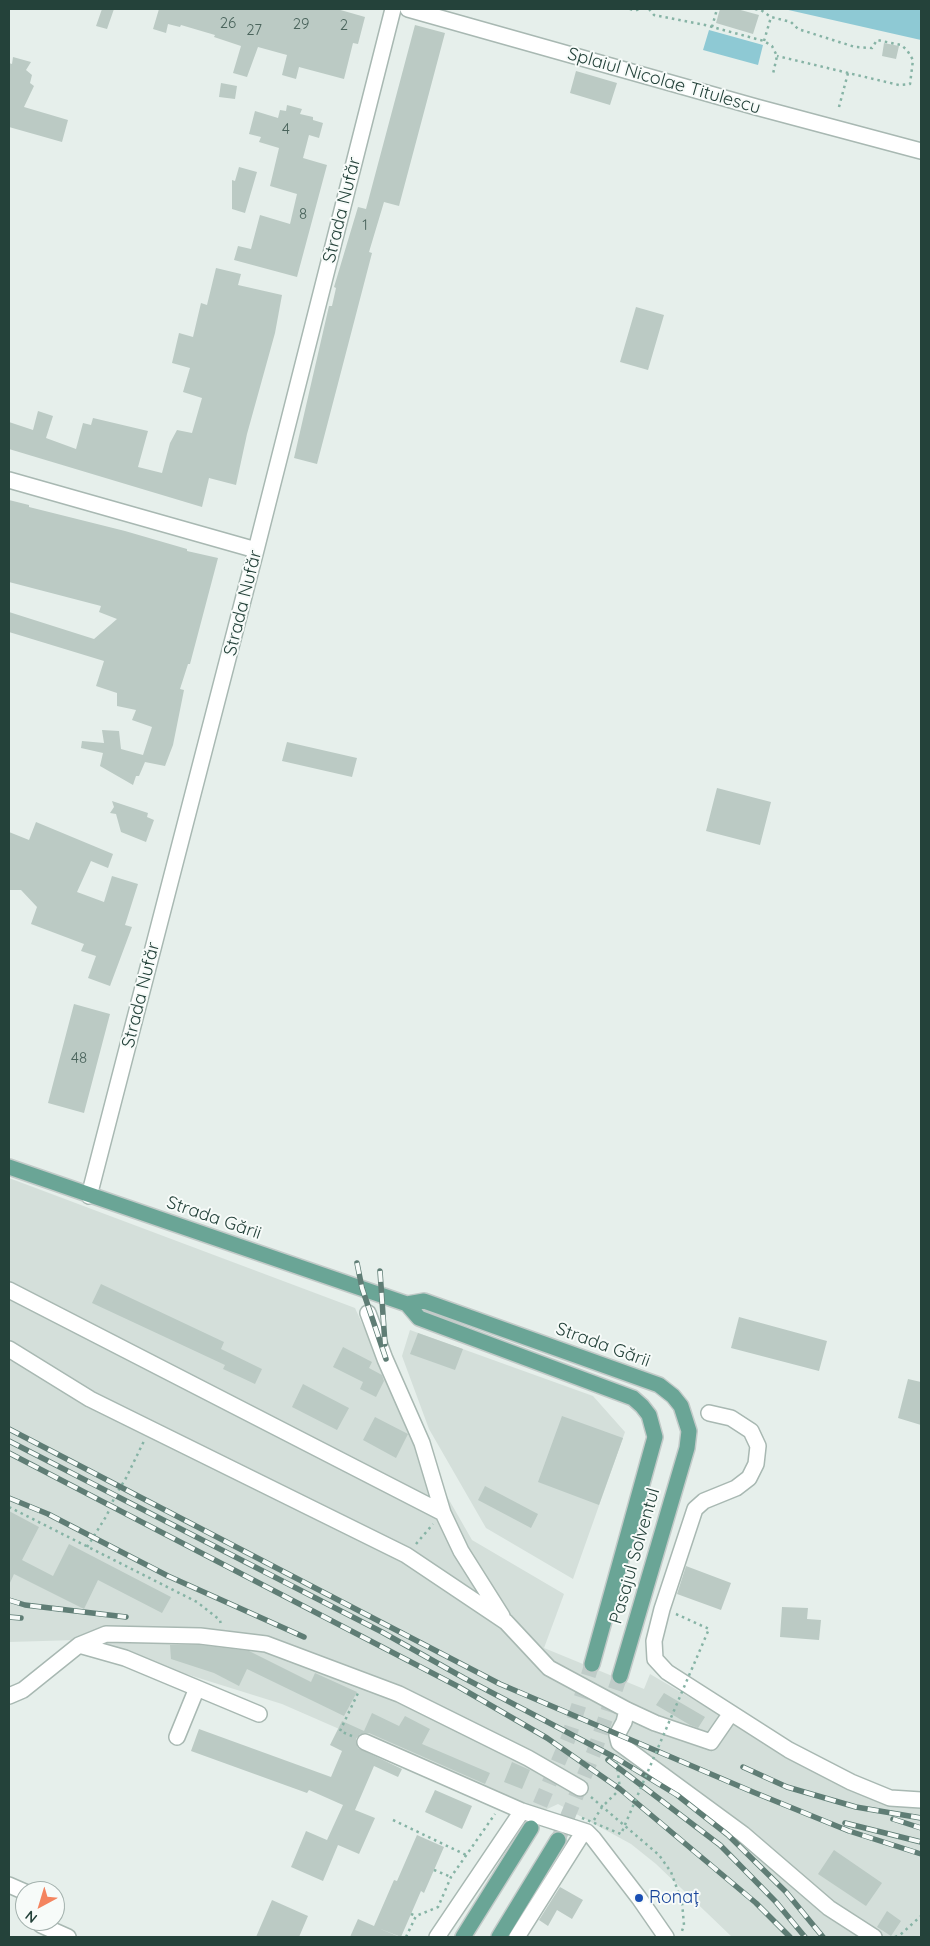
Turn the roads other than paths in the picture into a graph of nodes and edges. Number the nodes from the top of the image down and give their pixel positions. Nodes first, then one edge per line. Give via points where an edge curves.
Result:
1 (393, 9) edge
2 (408, 9) edge
3 (921, 152) edge
4 (9, 480) edge
5 (256, 550) junction
6 (9, 1167) edge
7 (89, 1196) junction
8 (9, 1290) edge
9 (406, 1304) junction
10 (368, 1313) dead end
11 (9, 1349) edge
12 (709, 1413) dead end
13 (655, 1436) joint
14 (687, 1448) joint
15 (443, 1513) junction
16 (506, 1622) junction
17 (79, 1645) junction
18 (592, 1664) tunnel mouth
19 (620, 1676) tunnel mouth
20 (197, 1688) junction
21 (9, 1696) edge
22 (627, 1710) junction
23 (731, 1713) junction
24 (260, 1714) dead end
25 (177, 1737) dead end
26 (365, 1742) road end
27 (580, 1788) road end
28 (921, 1800) edge
29 (522, 1811) junction
30 (584, 1827) junction
31 (531, 1828) tunnel mouth
32 (558, 1840) tunnel mouth
33 (49, 1931) edge
34 (68, 1937) edge
35 (437, 1937) edge
36 (463, 1937) edge
37 (499, 1937) edge
38 (517, 1937) edge
39 (666, 1937) edge
40 (874, 1937) edge

1 - 5 street, Strada Nufăr
2 - 3 street, Splaiul Nicolae Titulescu
4 - 5 street
5 - 7 street, Strada Nufăr
6 - 7 main road, Strada Gării
7 - 9 main road, Strada Gării
8 - 15 street
9 - 13 main road, Strada Gării via 419,1318 633,1398 649,1415
9 - 14 main road, Strada Gării via 424,1301 659,1385 677,1400 685,1415
10 - 15 street via 422,1443
11 - 16 street via 90,1400 406,1555
12 - 23 street via 731,1418 750,1431 758,1446 756,1464 749,1478 736,1488 704,1501 695,1509 662,1609 654,1641 655,1659 667,1672
13 - 18 main road, Pasajul Solventul
14 - 19 main road, Pasajul Solventul
15 - 16 street via 461,1551
16 - 22 street via 549,1668
17 - 20 street via 125,1658
17 - 21 street via 23,1690
17 - 27 street via 106,1634 200,1636 266,1644 399,1694 528,1758
20 - 24 street
20 - 25 street
22 - 23 street via 711,1742
22 - 40 street via 617,1735 619,1743 744,1834 829,1908
23 - 28 street via 789,1750 851,1782 890,1798
26 - 29 street
29 - 30 street
29 - 35 street
30 - 38 street
30 - 39 street
31 - 36 main road
32 - 37 main road
33 - 34 street

